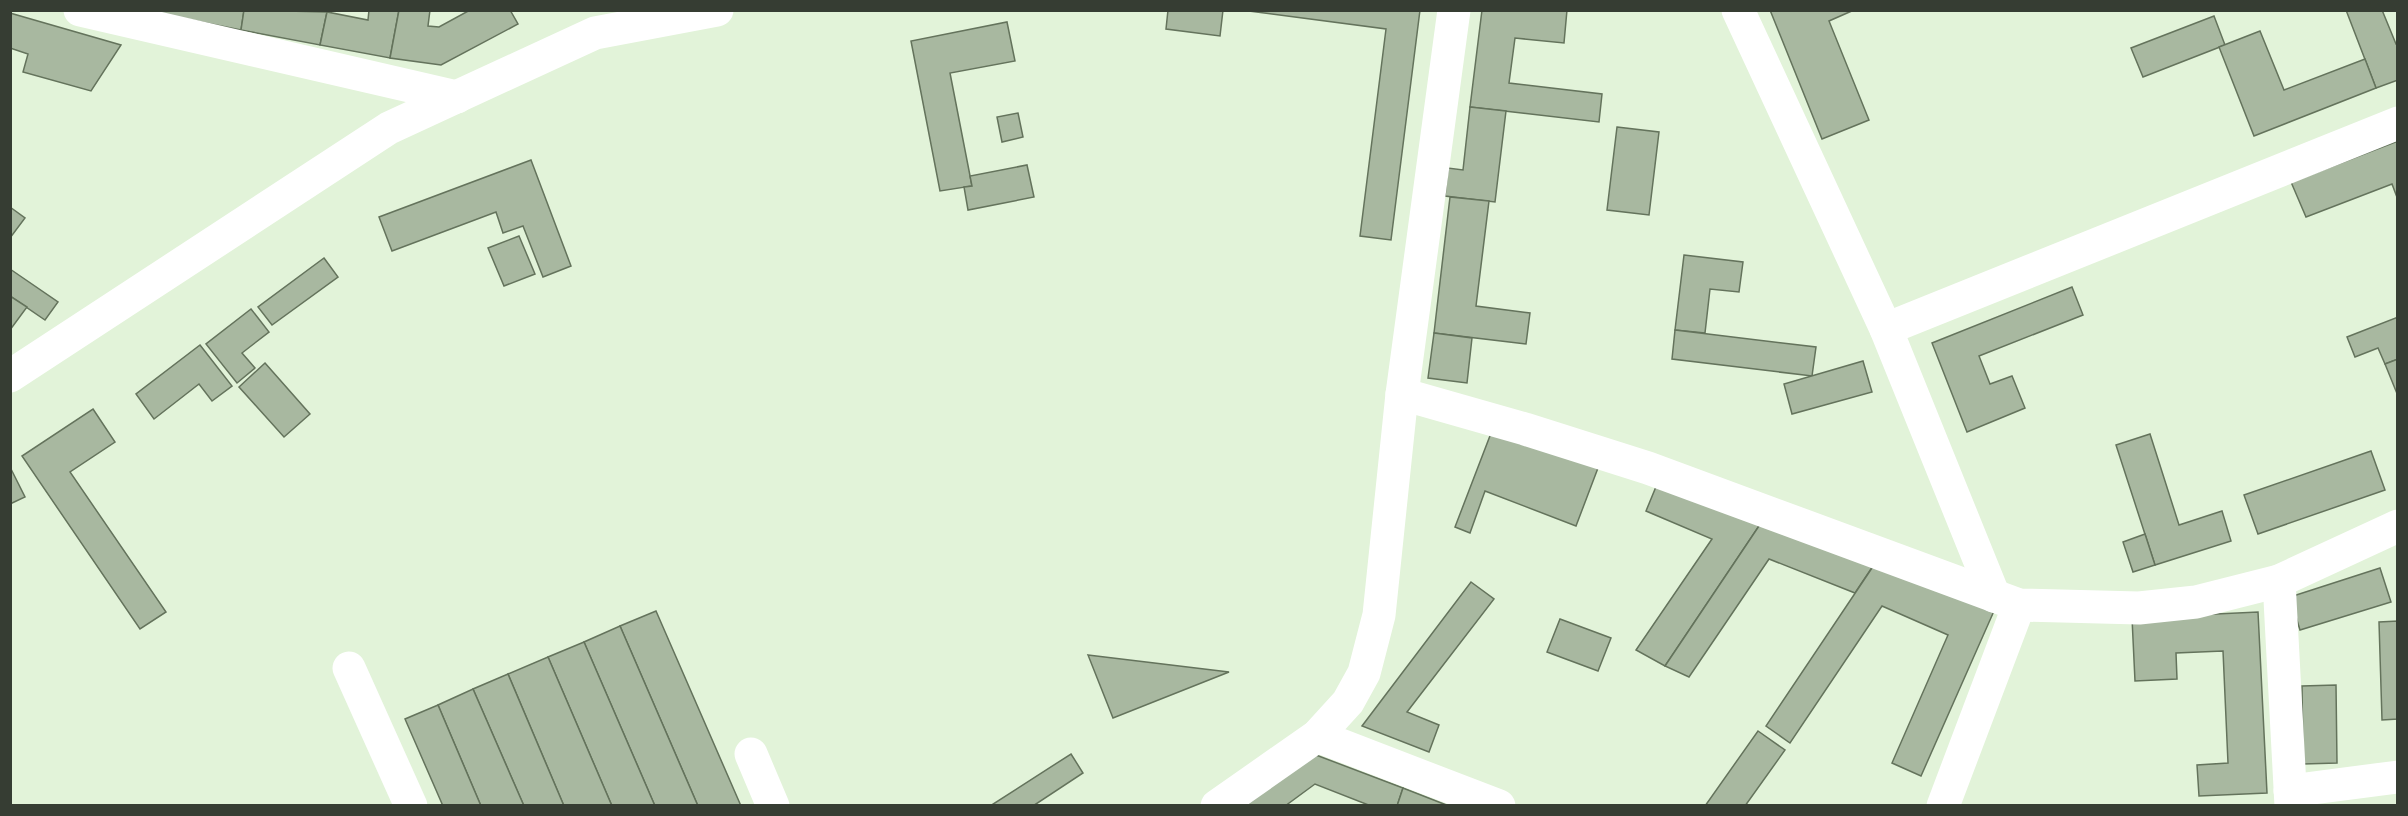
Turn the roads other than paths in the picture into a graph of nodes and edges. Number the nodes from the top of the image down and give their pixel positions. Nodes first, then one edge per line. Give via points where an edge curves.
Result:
1 (80, 10) edge
2 (717, 10) edge
3 (1454, 10) edge
4 (1738, 10) edge
5 (457, 97) junction
6 (2397, 123) edge
7 (1886, 329) junction
8 (10, 376) edge
9 (1402, 394) junction
10 (2397, 526) edge
11 (2279, 580) junction
12 (2006, 601) junction
13 (349, 668) dead end
14 (1317, 736) junction
15 (751, 754) dead end
16 (2397, 777) edge
17 (2290, 798) edge
18 (411, 806) edge
19 (774, 806) edge
20 (1217, 806) edge
21 (1499, 806) edge
22 (1943, 806) edge

1 - 5 street
2 - 5 street via 595,33
3 - 9 street
4 - 7 street
5 - 8 street via 389,128
6 - 7 street
7 - 12 street
9 - 12 street via 1648,468
9 - 14 street via 1379,615 1364,673 1348,702
10 - 11 street
11 - 12 street via 2196,602 2139,608
11 - 17 street
12 - 22 street
13 - 18 street
14 - 20 street
14 - 21 street
15 - 19 street
16 - 17 street

